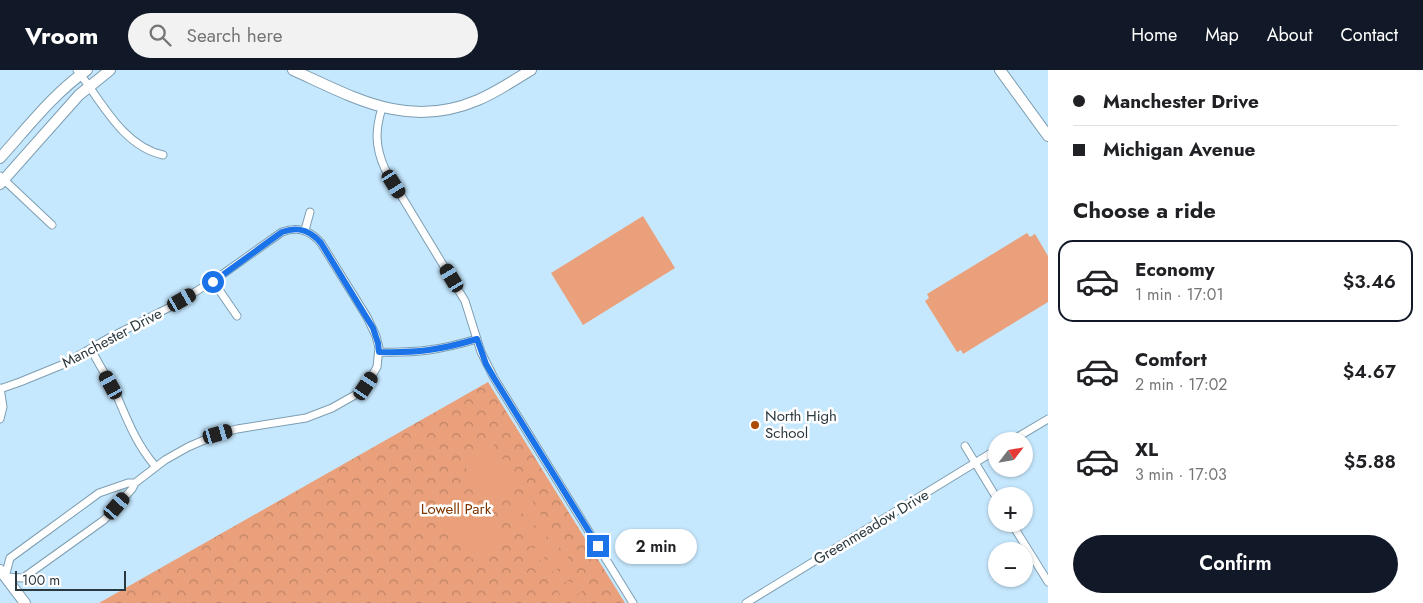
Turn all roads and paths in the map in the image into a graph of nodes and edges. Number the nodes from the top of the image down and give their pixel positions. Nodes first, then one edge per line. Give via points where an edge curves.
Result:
1 (110, 70) edge
2 (293, 70) edge
3 (531, 70) edge
4 (1000, 70) edge
5 (82, 72) edge
6 (89, 86) junction
7 (382, 108) junction
8 (1047, 131) edge
9 (163, 155) dead end
10 (0, 158) edge
11 (1, 180) edge
12 (310, 212) dead end
13 (52, 225) dead end
14 (305, 230) junction
15 (213, 282) junction
16 (237, 316) dead end
17 (477, 339) junction
18 (91, 349) junction
19 (379, 352) junction
20 (0, 388) edge
21 (0, 418) edge
22 (1048, 419) edge
23 (1026, 432) edge
24 (964, 446) dead end
25 (988, 455) edge
26 (975, 463) junction
27 (156, 467) junction
28 (135, 483) junction
29 (990, 487) edge
30 (1017, 532) edge
31 (2, 576) edge
32 (1048, 582) edge
33 (754, 601) edge
34 (25, 603) edge
35 (633, 603) edge
36 (746, 603) edge

1 - 6 street
2 - 7 street
3 - 7 street via 490,95 454,108 423,112
4 - 8 street
5 - 6 street
5 - 10 street
6 - 9 street via 129,136 152,153
6 - 11 street
7 - 17 street via 376,137 377,151 460,291
11 - 13 street
12 - 14 street
14 - 15 street, Manchester Drive via 282,232
14 - 19 street via 321,243 367,316
15 - 16 street
15 - 18 street, Manchester Drive
17 - 19 street via 425,352
17 - 35 street via 494,378
18 - 20 street, Manchester Drive via 49,370
18 - 27 street via 138,443
19 - 27 street via 375,372 366,386 332,408 306,418 218,434 188,447
20 - 21 street via 3,407
22 - 23 street
24 - 26 street
25 - 26 street, Greenmeadow Drive
26 - 29 street
26 - 33 street, Greenmeadow Drive
27 - 28 street
28 - 31 street via 99,493 10,558
28 - 31 street via 104,520 23,578
30 - 32 street
31 - 34 street
33 - 36 street, Greenmeadow Drive

